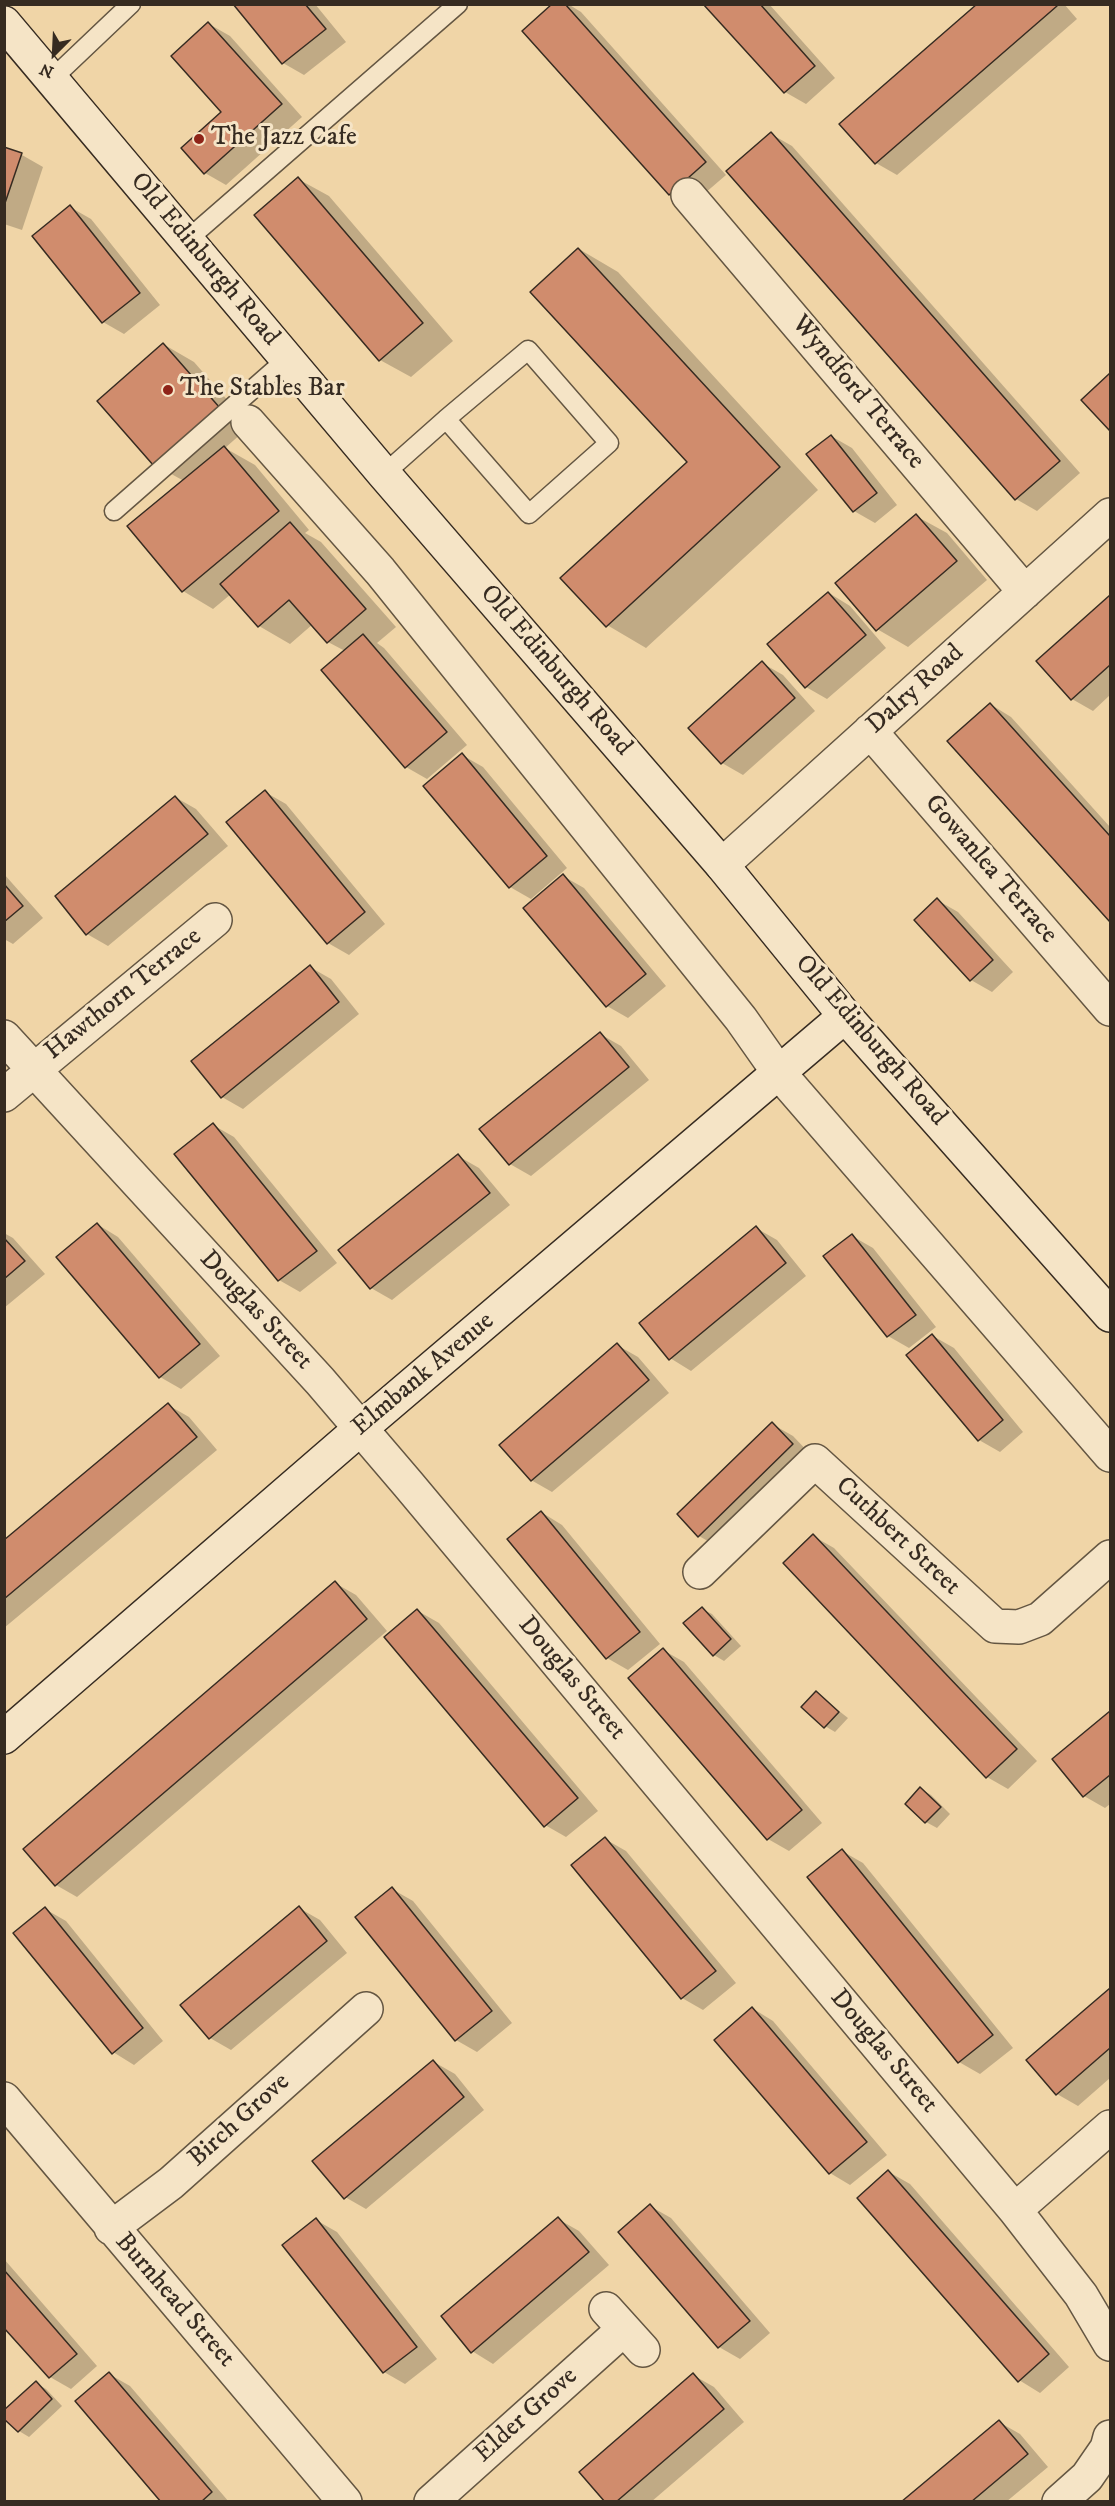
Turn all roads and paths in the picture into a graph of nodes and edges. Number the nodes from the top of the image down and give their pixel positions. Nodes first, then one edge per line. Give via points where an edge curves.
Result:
1 (131, 4) edge
2 (458, 4) edge
3 (4, 23) edge
4 (52, 79) junction
5 (688, 195) dead end
6 (187, 240) junction
7 (287, 359) junction
8 (446, 419) junction
9 (248, 422) dead end
10 (384, 474) junction
11 (114, 511) dead end
12 (1110, 515) edge
13 (1026, 592) junction
14 (870, 731) junction
15 (722, 865) junction
16 (215, 920) dead end
17 (1110, 1009) edge
18 (845, 1016) junction
19 (4, 1037) edge
20 (33, 1069) junction
21 (779, 1073) junction
22 (4, 1095) edge
23 (1110, 1315) edge
24 (360, 1429) junction
25 (1110, 1455) edge
26 (1110, 1557) edge
27 (700, 1572) dead end
28 (4, 1737) edge
29 (366, 2009) dead end
30 (4, 2099) edge
31 (1110, 2127) edge
32 (1015, 2210) junction
33 (111, 2228) junction
34 (624, 2330) dead end
35 (1110, 2344) edge
36 (1110, 2437) edge
37 (345, 2502) edge
38 (431, 2502) edge
39 (1059, 2502) edge

1 - 4 lane
2 - 6 lane
3 - 4 street, Old Edinburgh Road
4 - 6 street, Old Edinburgh Road
5 - 13 street, Wyndford Terrace
6 - 7 street, Old Edinburgh Road
7 - 10 street, Old Edinburgh Road
7 - 11 lane
8 - 8 lane via 528,350 609,443 529,514
8 - 10 lane
9 - 21 street via 380,571 741,1019
10 - 15 street, Old Edinburgh Road
12 - 13 street, Dalry Road
13 - 14 street, Dalry Road
14 - 15 street, Dalry Road
14 - 17 street, Gowanlea Terrace
15 - 18 street, Old Edinburgh Road
16 - 20 street, Hawthorn Terrace
18 - 21 street, Elmbank Avenue
18 - 23 street, Old Edinburgh Road
19 - 20 street, Douglas Street
20 - 22 street, Hawthorn Terrace
20 - 24 street, Douglas Street
21 - 24 street, Elmbank Avenue
21 - 25 street
24 - 28 street, Elmbank Avenue
24 - 32 street, Douglas Street
26 - 27 street, Cuthbert Street via 1040,1619 1019,1627 995,1626 815,1461
29 - 33 street, Birch Grove via 171,2182
30 - 33 street, Burnhead Street
31 - 32 street
32 - 35 street, Douglas Street via 1081,2295
33 - 37 street, Burnhead Street
34 - 38 street, Elder Grove
36 - 39 street via 1087,2477

